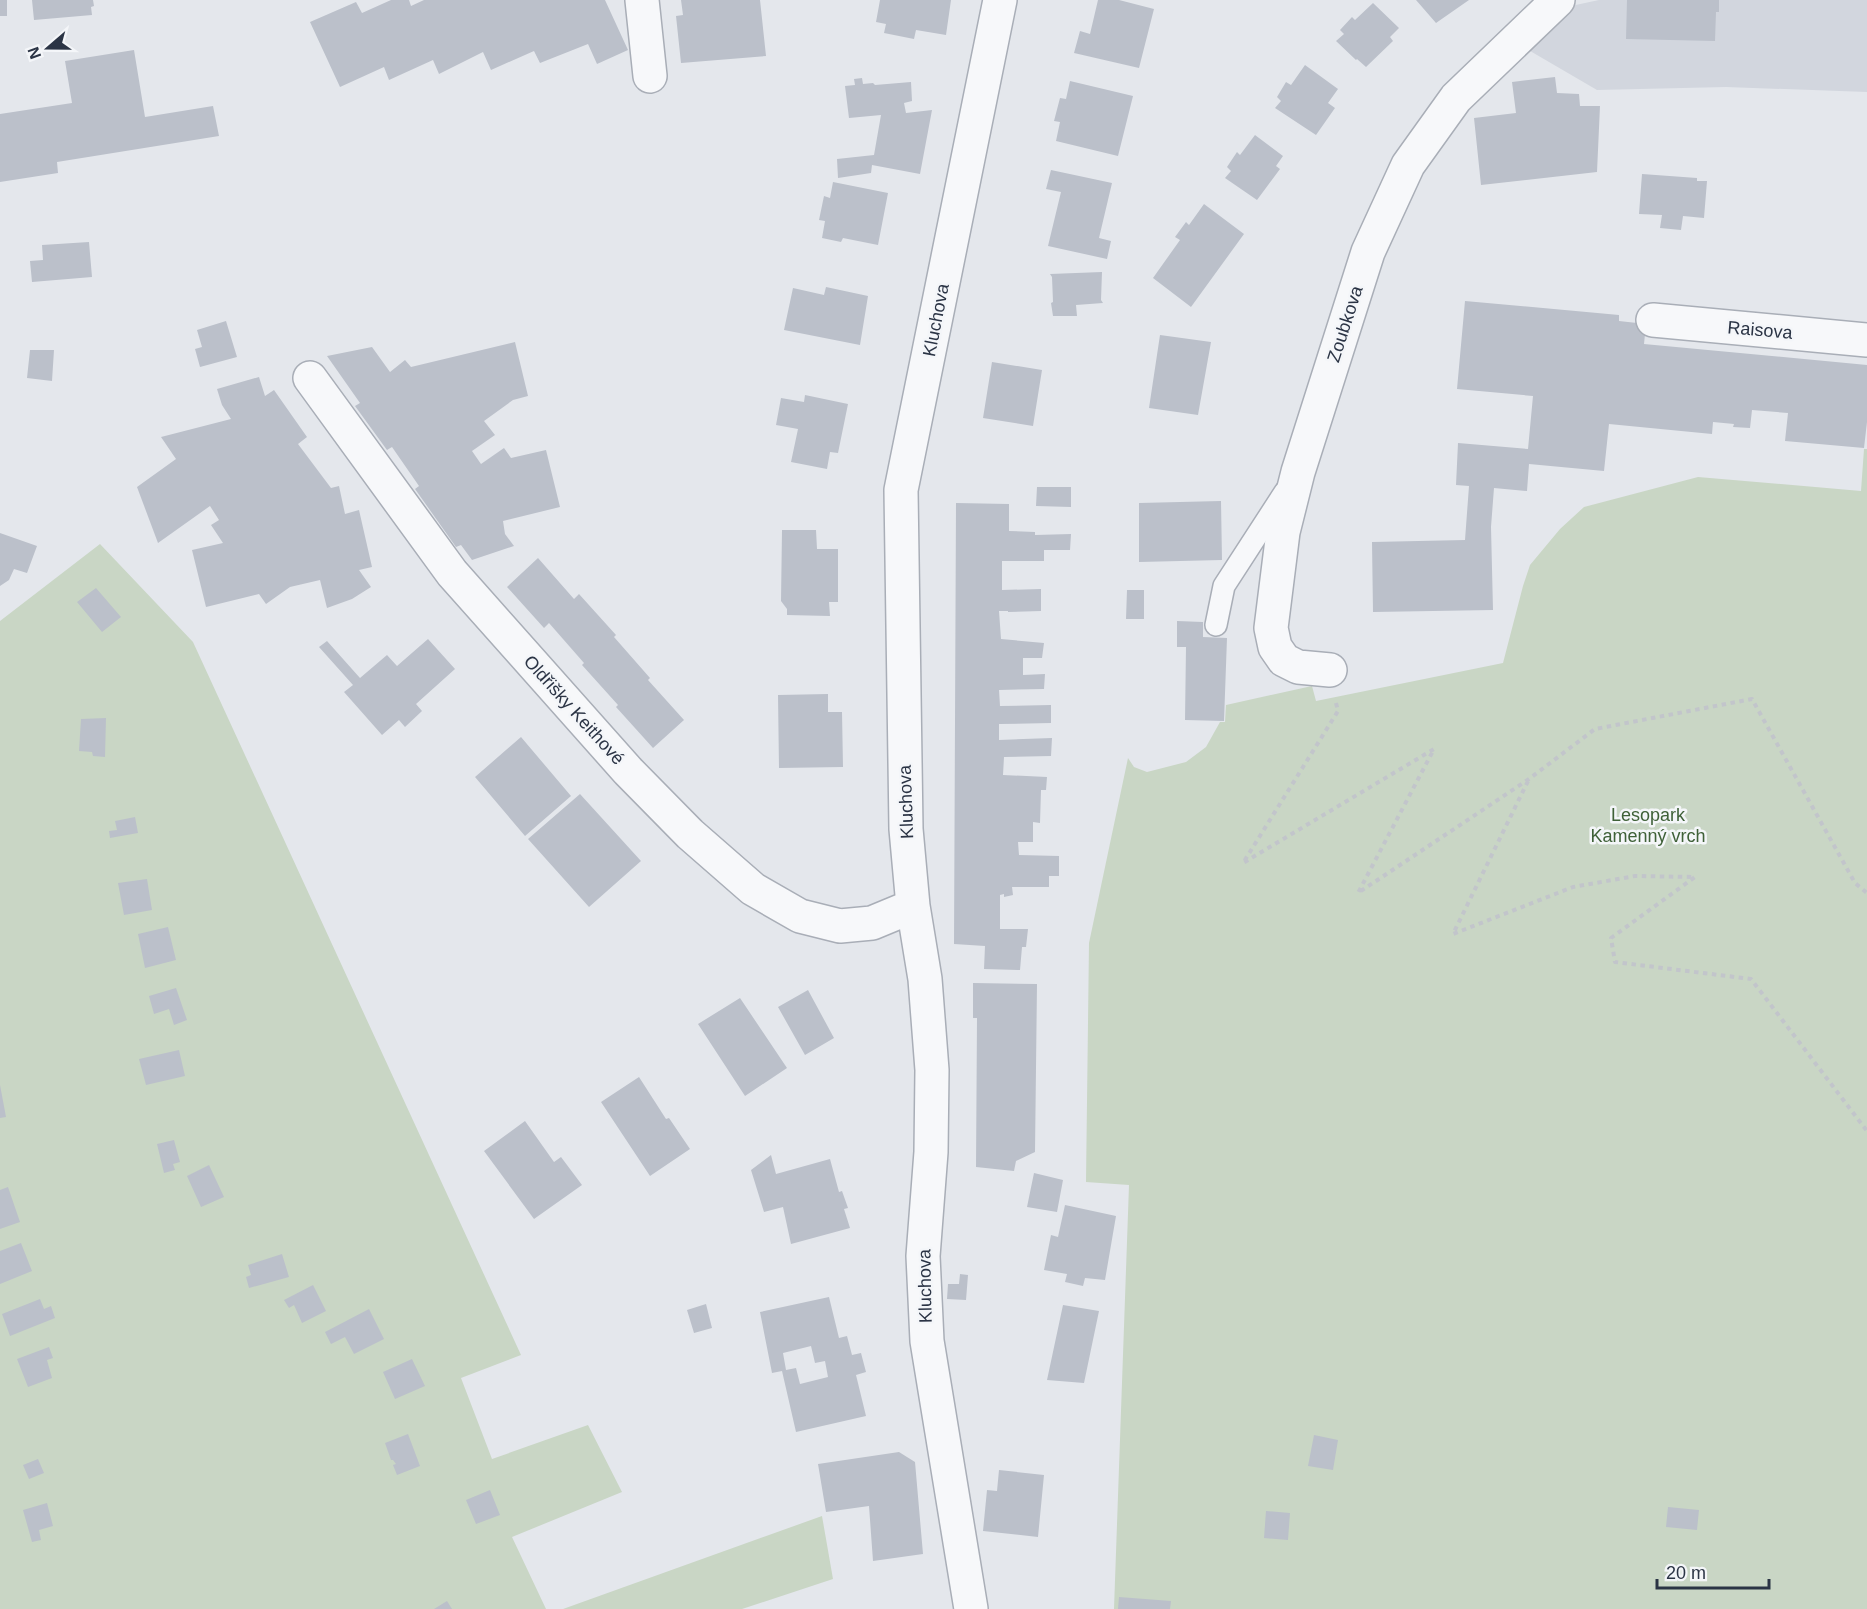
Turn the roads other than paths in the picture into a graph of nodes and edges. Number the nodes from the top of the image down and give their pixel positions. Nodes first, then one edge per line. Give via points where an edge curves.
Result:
1 (642, 0) edge
2 (1000, 0) edge
3 (1558, 0) edge
4 (650, 76) dead end
5 (1653, 320) dead end
6 (1867, 340) edge
7 (310, 378) dead end
8 (1298, 472) junction
9 (1216, 625) dead end
10 (1330, 670) dead end
11 (913, 906) junction
12 (971, 1609) edge

1 - 4 street
2 - 11 street, Kluchova via 901,490 906,829
3 - 8 street, Zoubkova via 1455,98 1408,165 1368,252
5 - 6 street, Raisova
7 - 11 street, Oldřišky Keithové via 452,573 628,771 690,834 753,889 800,916 840,926 872,923
8 - 9 lane via 1224,586
8 - 10 street, Zoubkova via 1283,532 1272,628 1275,647 1284,660 1298,666
11 - 12 street, Kluchova via 925,979 932,1070 923,1256 927,1341

